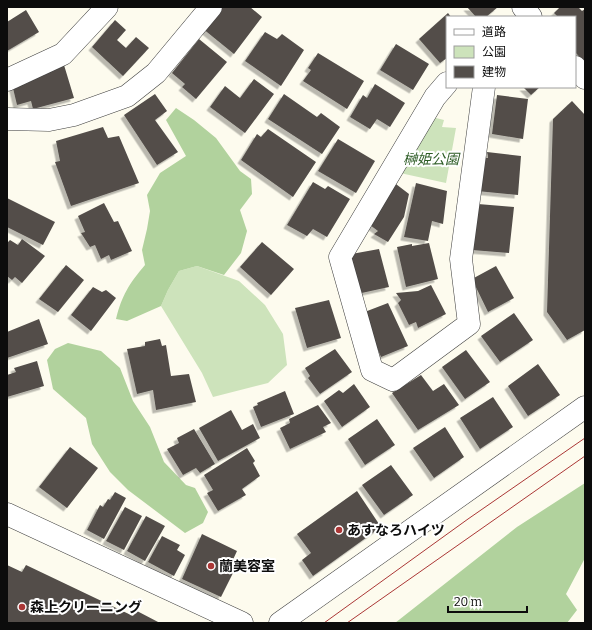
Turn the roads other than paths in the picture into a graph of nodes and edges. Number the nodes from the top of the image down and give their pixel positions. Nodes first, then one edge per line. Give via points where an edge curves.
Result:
1 (107, 7) edge
2 (211, 7) edge
3 (576, 68) edge
4 (585, 78) edge
5 (7, 80) edge
6 (446, 84) edge
7 (484, 88) edge
8 (7, 118) edge
9 (585, 407) edge
10 (7, 514) edge
11 (242, 623) edge
12 (280, 623) edge

1 - 5 street via 63,54
2 - 8 street via 156,73 127,96 74,115 49,120
3 - 4 street
6 - 7 street via 431,103 340,257 372,370 393,380 469,324 460,259
9 - 12 street
10 - 11 street

